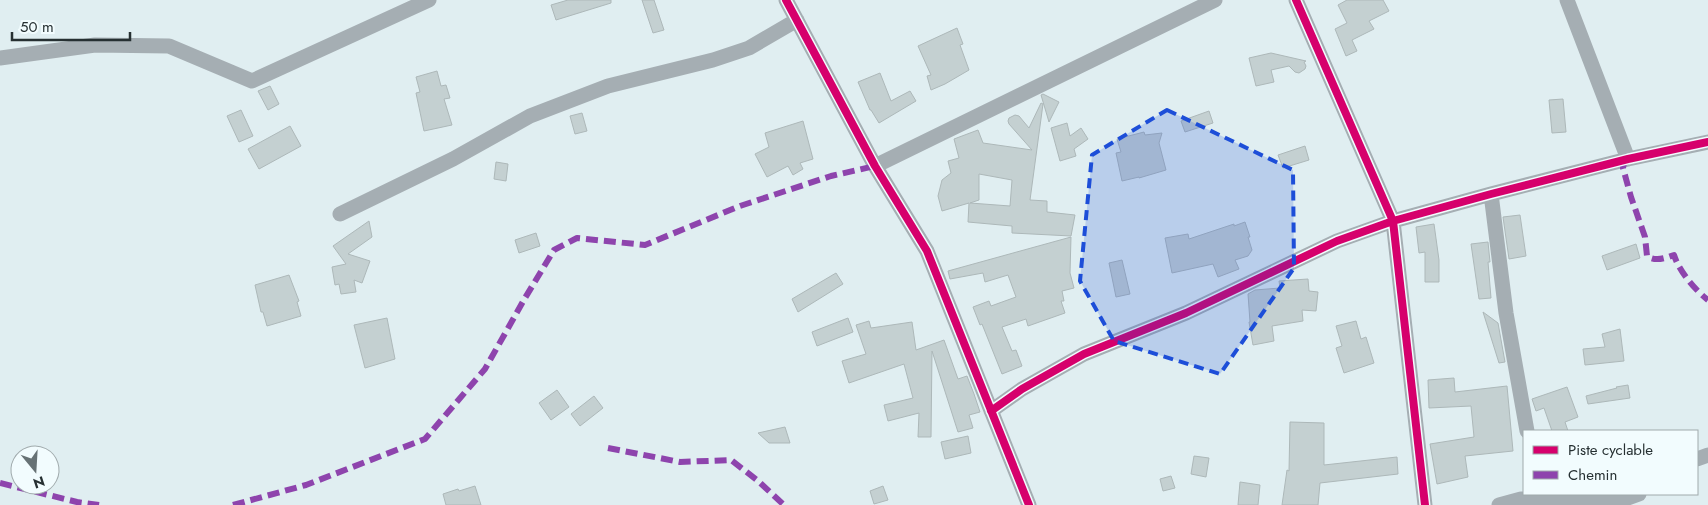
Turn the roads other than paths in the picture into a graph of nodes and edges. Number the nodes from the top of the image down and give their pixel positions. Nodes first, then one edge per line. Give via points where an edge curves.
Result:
1 (429, 0) edge
2 (786, 0) edge
3 (1215, 0) edge
4 (1296, 0) edge
5 (1567, 0) edge
6 (797, 20) junction
7 (0, 58) edge
8 (1708, 142) edge
9 (1628, 159) junction
10 (875, 166) junction
11 (1490, 194) junction
12 (340, 214) dead end
13 (1393, 220) junction
14 (991, 411) junction
15 (1528, 430) edge
16 (1636, 495) edge
17 (1542, 497) edge
18 (1029, 505) edge
19 (1425, 505) edge
20 (1499, 505) edge

1 - 7 street via 252,81 169,46 95,45
2 - 6 street
3 - 10 street
4 - 13 street
5 - 9 street
6 - 10 street
6 - 12 street via 749,48 608,86 530,116 453,159
8 - 9 street
9 - 11 street
10 - 14 street via 927,251
11 - 13 street
11 - 15 street
13 - 14 street via 1337,241 1186,313 1084,354 1022,389
13 - 19 street
14 - 18 street
16 - 17 street via 1591,502
17 - 20 street

